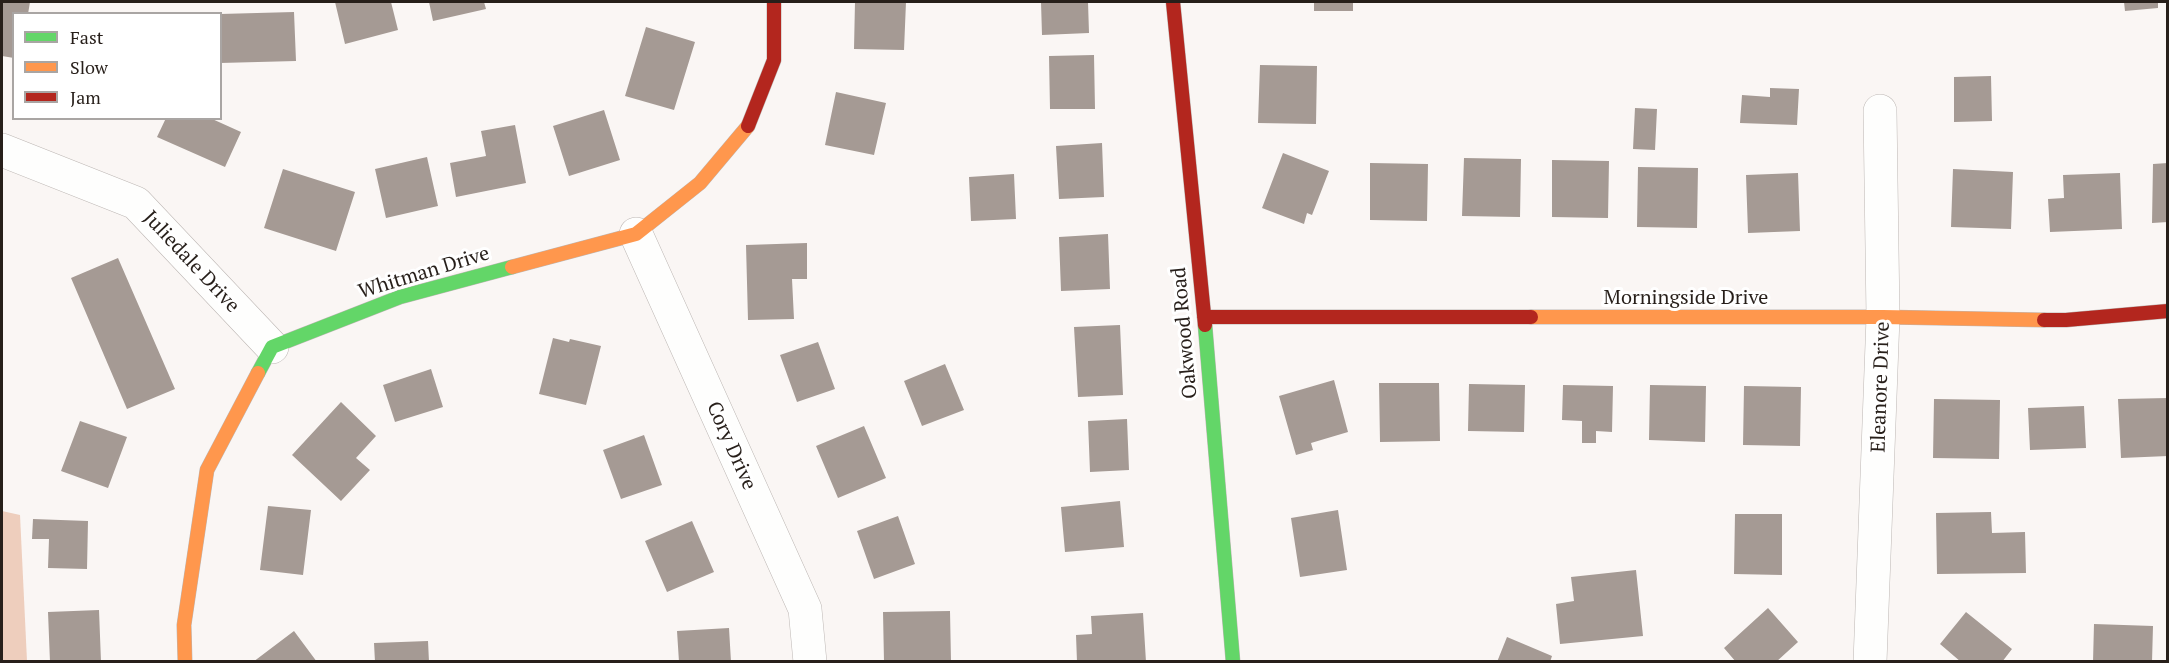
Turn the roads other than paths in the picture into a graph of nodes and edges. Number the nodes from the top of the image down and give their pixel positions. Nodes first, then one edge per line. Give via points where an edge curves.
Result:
1 (774, 2) edge
2 (1173, 2) edge
3 (1880, 111) dead end
4 (2, 150) edge
5 (636, 234) junction
6 (2168, 311) edge
7 (1204, 317) junction
8 (1883, 317) junction
9 (272, 347) junction
10 (185, 662) edge
11 (810, 662) edge
12 (1233, 662) edge
13 (1870, 662) edge

1 - 5 street, Whitman Drive via 774,60 747,128 700,183
2 - 7 street, Oakwood Road
3 - 8 street, Eleanore Drive
4 - 9 street, Juliedale Drive via 136,203
5 - 9 street, Whitman Drive via 400,297
5 - 11 street, Cory Drive via 805,609
6 - 8 street, Morningside Drive via 2066,320
7 - 8 street, Morningside Drive
7 - 12 street, Oakwood Road
8 - 13 street, Eleanore Drive
9 - 10 street via 207,470 184,625

